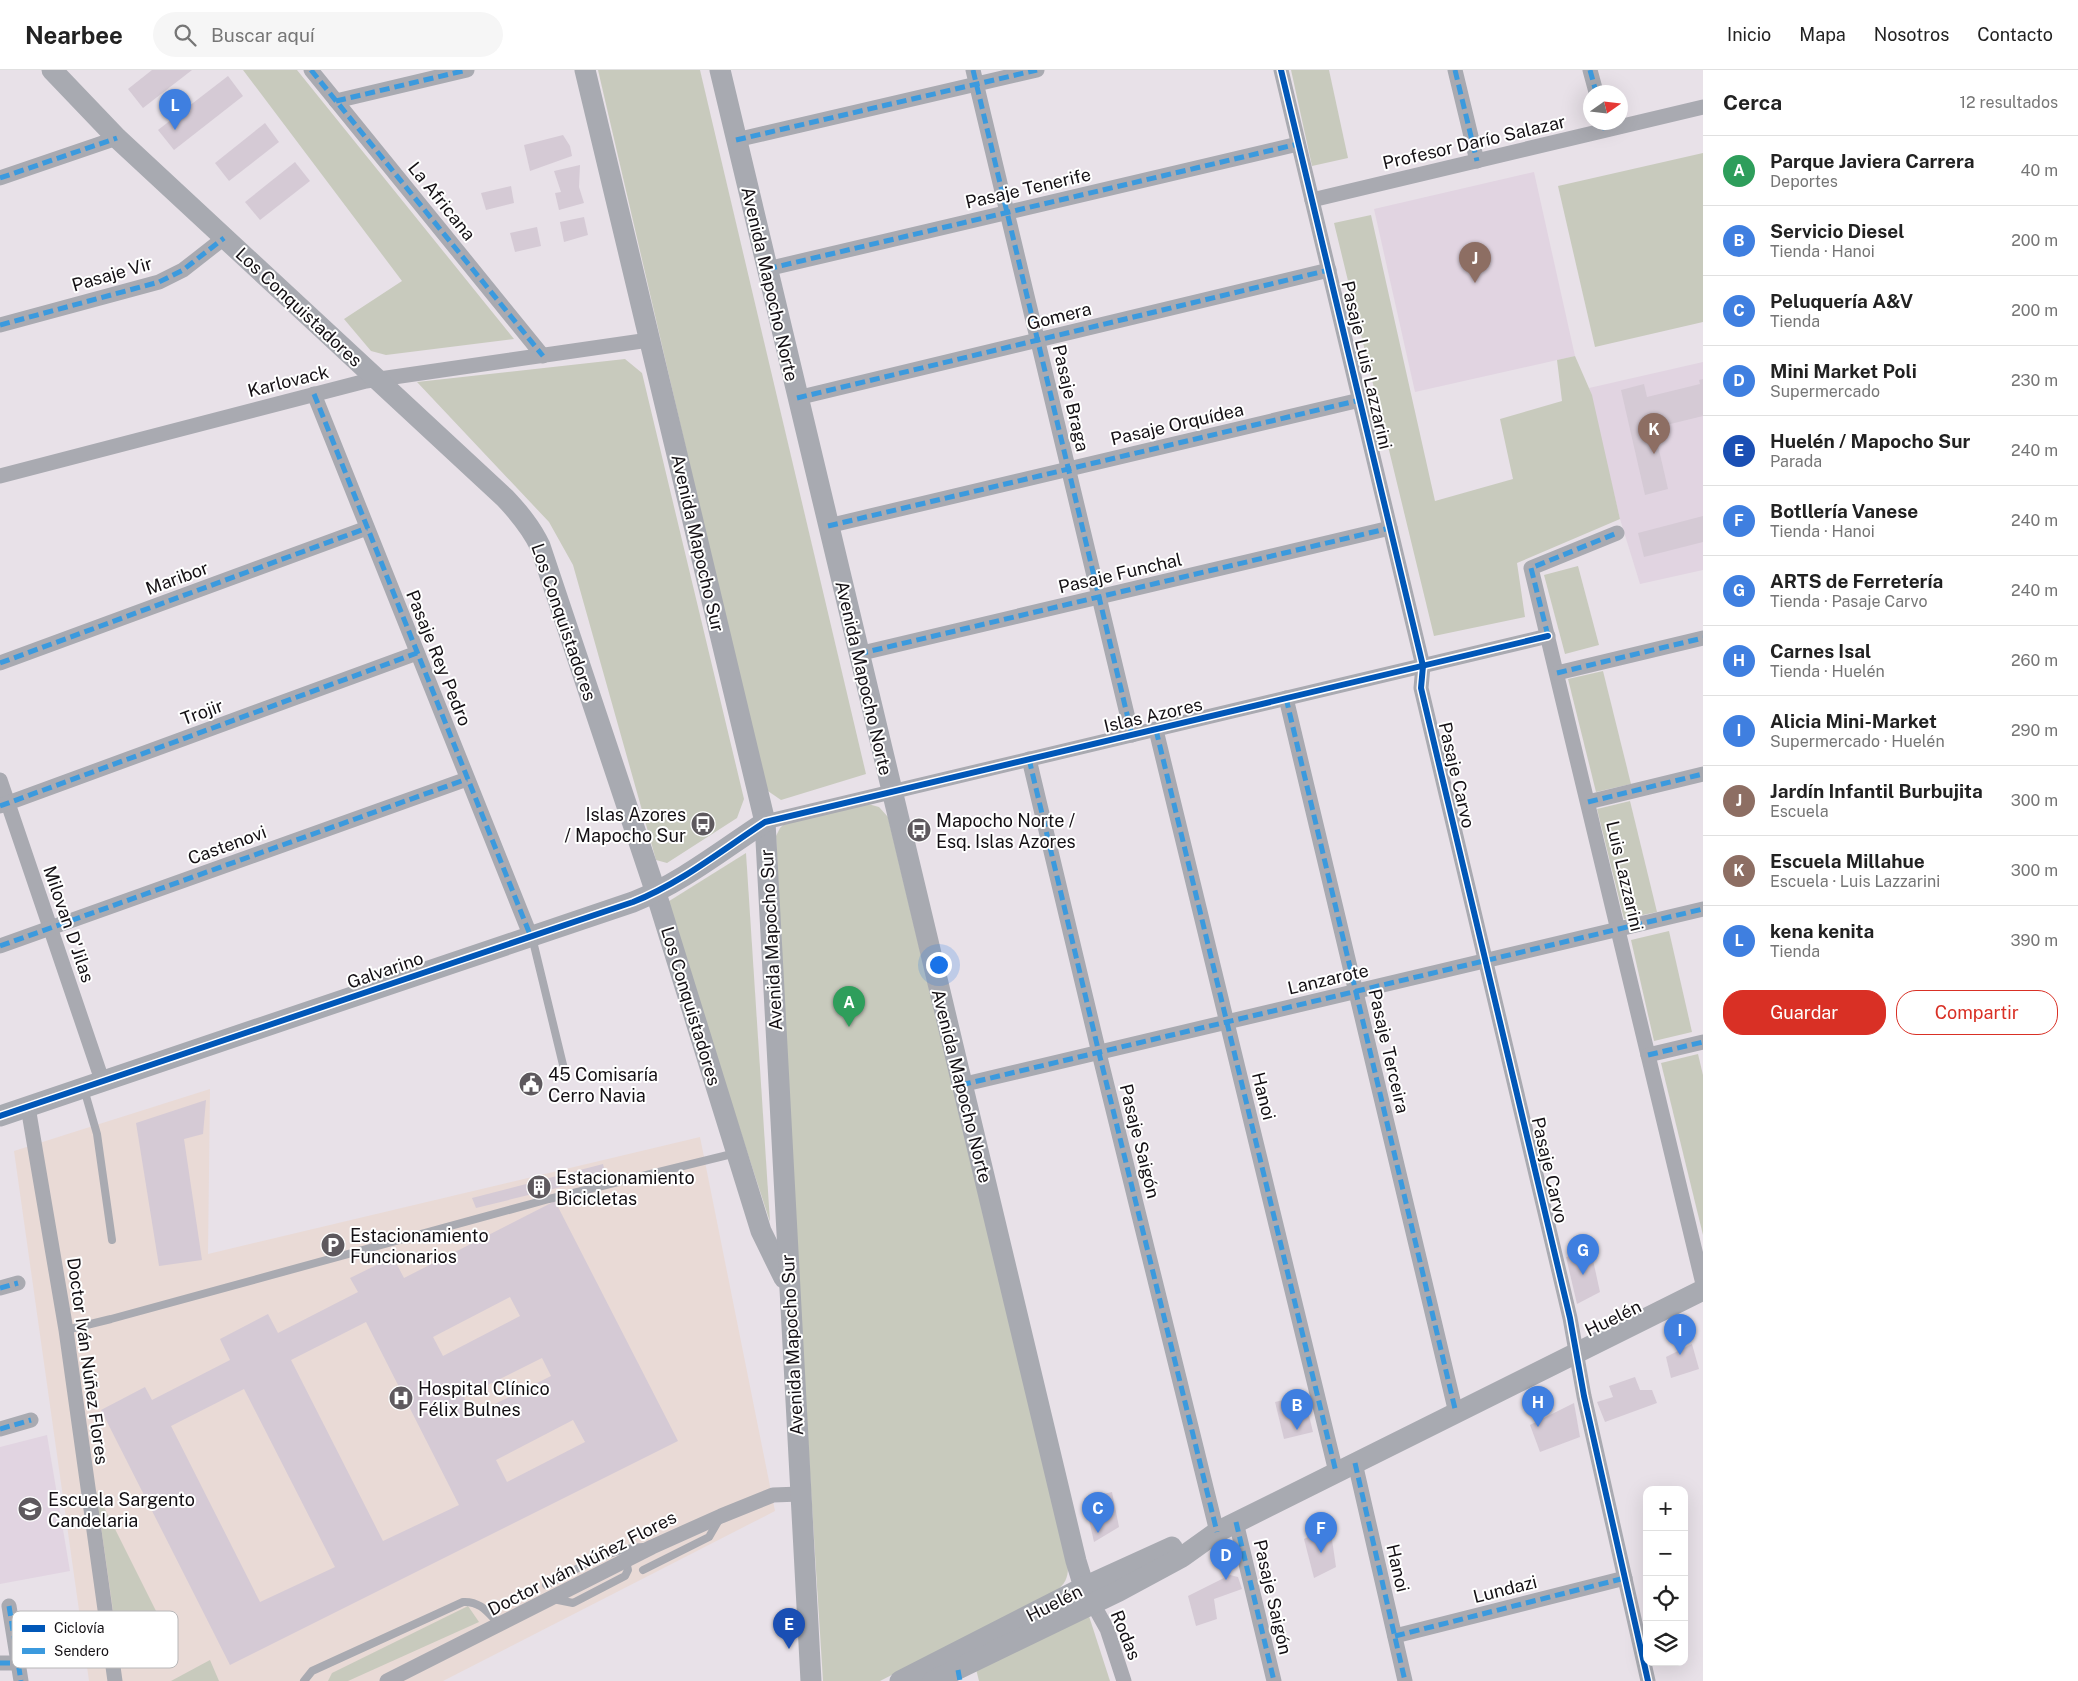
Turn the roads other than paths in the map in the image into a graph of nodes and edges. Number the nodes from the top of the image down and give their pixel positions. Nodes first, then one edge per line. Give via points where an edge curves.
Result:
1 (52, 70) edge
2 (311, 70) edge
3 (467, 70) edge
4 (585, 70) edge
5 (720, 70) edge
6 (1037, 70) edge
7 (1281, 70) edge
8 (1455, 70) edge
9 (1590, 70) edge
10 (975, 77) edge
11 (1594, 85) edge
12 (336, 101) junction
13 (1703, 107) edge
14 (1628, 121) edge
15 (1589, 130) edge
16 (117, 138) junction
17 (736, 140) junction
18 (1298, 144) junction
19 (1477, 161) junction
20 (0, 178) edge
21 (1312, 200) junction
22 (1007, 212) junction
23 (224, 238) junction
24 (767, 269) junction
25 (1328, 270) junction
26 (0, 325) edge
27 (649, 340) junction
28 (1037, 340) junction
29 (544, 356) junction
30 (378, 380) junction
31 (314, 394) junction
32 (798, 398) junction
33 (1360, 400) junction
34 (1068, 469) junction
35 (0, 476) edge
36 (828, 526) junction
37 (367, 528) junction
38 (1390, 528) junction
39 (1617, 533) dead end
40 (1099, 598) junction
41 (1548, 636) junction
42 (1703, 638) edge
43 (417, 653) junction
44 (858, 654) junction
45 (0, 663) edge
46 (1423, 666) junction
47 (1557, 673) junction
48 (1286, 698) junction
49 (1156, 730) junction
50 (1132, 735) junction
51 (1029, 759) junction
52 (1703, 774) edge
53 (467, 779) junction
54 (0, 780) edge
55 (891, 792) junction
56 (1588, 802) junction
57 (4, 805) edge
58 (765, 822) junction
59 (656, 893) junction
60 (1703, 909) edge
61 (50, 929) junction
62 (1618, 930) junction
63 (532, 937) junction
64 (0, 946) edge
65 (1486, 961) junction
66 (1356, 992) junction
67 (1227, 1022) junction
68 (1703, 1042) edge
69 (1099, 1053) junction
70 (1648, 1055) junction
71 (565, 1074) dead end
72 (93, 1084) junction
73 (961, 1085) junction
74 (28, 1106) junction
75 (0, 1116) edge
76 (736, 1153) junction
77 (112, 1240) dead end
78 (18, 1283) dead end
79 (1703, 1284) edge
80 (788, 1287) junction
81 (0, 1288) edge
82 (1703, 1290) edge
83 (66, 1330) junction
84 (1576, 1353) junction
85 (1456, 1413) junction
86 (31, 1420) dead end
87 (0, 1430) edge
88 (1346, 1468) junction
89 (800, 1494) junction
90 (721, 1516) junction
91 (1236, 1522) junction
92 (1215, 1533) junction
93 (652, 1547) junction
94 (612, 1552) junction
95 (626, 1561) junction
96 (643, 1570) dead end
97 (1625, 1578) junction
98 (548, 1592) junction
99 (1088, 1595) junction
100 (10, 1606) dead end
101 (105, 1611) edge
102 (12, 1620) edge
103 (500, 1625) junction
104 (1395, 1636) junction
105 (19, 1668) edge
106 (113, 1668) edge
107 (959, 1675) edge
108 (21, 1681) edge
109 (115, 1681) edge
110 (304, 1681) edge
111 (386, 1681) edge
112 (811, 1681) edge
113 (900, 1681) edge
114 (933, 1681) edge
115 (1124, 1681) edge
116 (1274, 1681) edge
117 (1405, 1681) edge
118 (1648, 1681) edge

1 - 16 main road, Los Conquistadores
2 - 12 street, La Africana
3 - 12 street
4 - 27 main road, Avenida Mapocho Sur
5 - 17 main road, Avenida Mapocho Norte
6 - 10 street
7 - 18 street, Pasaje Luis Lazzarini
8 - 19 street
9 - 11 street
10 - 17 street
10 - 22 street, Pasaje Braga
12 - 29 street, La Africana
13 - 14 street, Profesor Darío Salazar
15 - 19 street, Profesor Darío Salazar
16 - 20 street
16 - 23 main road, Los Conquistadores
17 - 24 main road, Avenida Mapocho Norte
18 - 21 street, Pasaje Luis Lazzarini
18 - 22 street, Pasaje Tenerife
19 - 21 street, Profesor Darío Salazar
21 - 25 street, Pasaje Luis Lazzarini
22 - 24 street, Pasaje Tenerife
22 - 28 street, Pasaje Braga
23 - 26 street, Pasaje Vir via 189,266 159,282
23 - 30 main road, Los Conquistadores
24 - 32 main road, Avenida Mapocho Norte
25 - 28 street, Gomera
25 - 33 street, Pasaje Luis Lazzarini
27 - 29 street, Karlovack
27 - 58 main road, Avenida Mapocho Sur
28 - 32 street, Gomera
28 - 34 street, Pasaje Braga
29 - 30 street, Karlovack
30 - 31 street, Karlovack
30 - 59 main road, Los Conquistadores via 505,498 534,534
31 - 35 street, Karlovack
31 - 37 street, Pasaje Rey Pedro
32 - 36 main road, Avenida Mapocho Norte
33 - 34 street, Pasaje Orquídea
33 - 38 street, Pasaje Luis Lazzarini
34 - 36 street, Pasaje Orquídea
34 - 40 street, Pasaje Braga
36 - 44 main road, Avenida Mapocho Norte
37 - 43 street, Pasaje Rey Pedro
37 - 45 street, Maribor
38 - 40 street, Pasaje Funchal
38 - 46 street, Pasaje Luis Lazzarini
39 - 41 street, Luis Lazzarini via 1531,568
40 - 44 street, Pasaje Funchal
40 - 50 street, Pasaje Braga
41 - 46 street, Islas Azores
41 - 47 street, Luis Lazzarini
42 - 47 street
43 - 53 street, Pasaje Rey Pedro
43 - 57 street, Trojir
44 - 55 main road, Avenida Mapocho Norte
46 - 48 street, Islas Azores
46 - 65 street, Pasaje Carvo via 1421,688
47 - 56 street, Luis Lazzarini
48 - 49 street, Islas Azores
48 - 66 street, Pasaje Terceira
49 - 50 street, Islas Azores
49 - 67 street, Hanoi
50 - 51 street, Islas Azores
51 - 55 street, Islas Azores
51 - 69 street, Pasaje Saigón
52 - 56 street
53 - 61 street, Castenovi
53 - 63 street, Pasaje Rey Pedro
54 - 57 street, Milovan D'Jilas
55 - 58 street, Islas Azores
55 - 73 main road, Avenida Mapocho Norte
56 - 62 street, Luis Lazzarini
57 - 61 street, Milovan D'Jilas
58 - 59 main road, Galvarino
58 - 80 main road, Avenida Mapocho Sur
59 - 63 main road, Galvarino
59 - 76 main road, Los Conquistadores
60 - 62 street, Lanzarote
61 - 64 street, Castenovi
61 - 72 street, Milovan D'Jilas
62 - 65 street, Lanzarote
62 - 70 street, Luis Lazzarini
63 - 71 lane
63 - 72 main road, Galvarino
65 - 66 street, Lanzarote
65 - 84 street, Pasaje Carvo
66 - 67 street, Lanzarote
66 - 85 street, Pasaje Terceira
67 - 69 street, Lanzarote
67 - 88 street, Hanoi
68 - 70 street
69 - 73 street, Lanzarote
69 - 92 street, Pasaje Saigón
70 - 79 street, Luis Lazzarini
72 - 74 main road, Galvarino
72 - 77 lane
73 - 99 main road, Avenida Mapocho Norte via 1076,1561
74 - 75 main road, Galvarino
74 - 83 street, Doctor Iván Núñez Flores
76 - 80 main road, Los Conquistadores via 761,1231
76 - 83 lane via 548,1199
78 - 81 street
80 - 89 main road, Avenida Mapocho Sur
82 - 84 main road, Huelén
83 - 101 street, Doctor Iván Núñez Flores
84 - 85 main road, Huelén
84 - 97 street, Pasaje Carvo
85 - 88 main road, Huelén
86 - 87 street
88 - 91 main road, Huelén
88 - 104 street, Hanoi
89 - 90 street, Doctor Iván Núñez Flores via 773,1495
89 - 112 main road, Avenida Mapocho Sur
90 - 93 street, Doctor Iván Núñez Flores
90 - 96 lane via 709,1537
91 - 92 main road, Huelén
91 - 116 street, Pasaje Saigón
92 - 99 main road, Huelén via 1173,1547
93 - 94 lane
93 - 95 street, Doctor Iván Núñez Flores
94 - 95 lane
94 - 98 lane
95 - 98 street, Doctor Iván Núñez Flores
97 - 104 street, Lundazi
97 - 118 street, Pasaje Carvo
98 - 103 street, Doctor Iván Núñez Flores
99 - 107 main road, Huelén
99 - 113 main road, Huelén
99 - 115 street, Rodas via 1107,1629
100 - 102 street
103 - 110 lane via 473,1601 463,1602 312,1671
103 - 111 street, Doctor Iván Núñez Flores
104 - 117 street, Hanoi
105 - 108 street
106 - 109 street, Doctor Iván Núñez Flores
107 - 114 main road, Huelén

